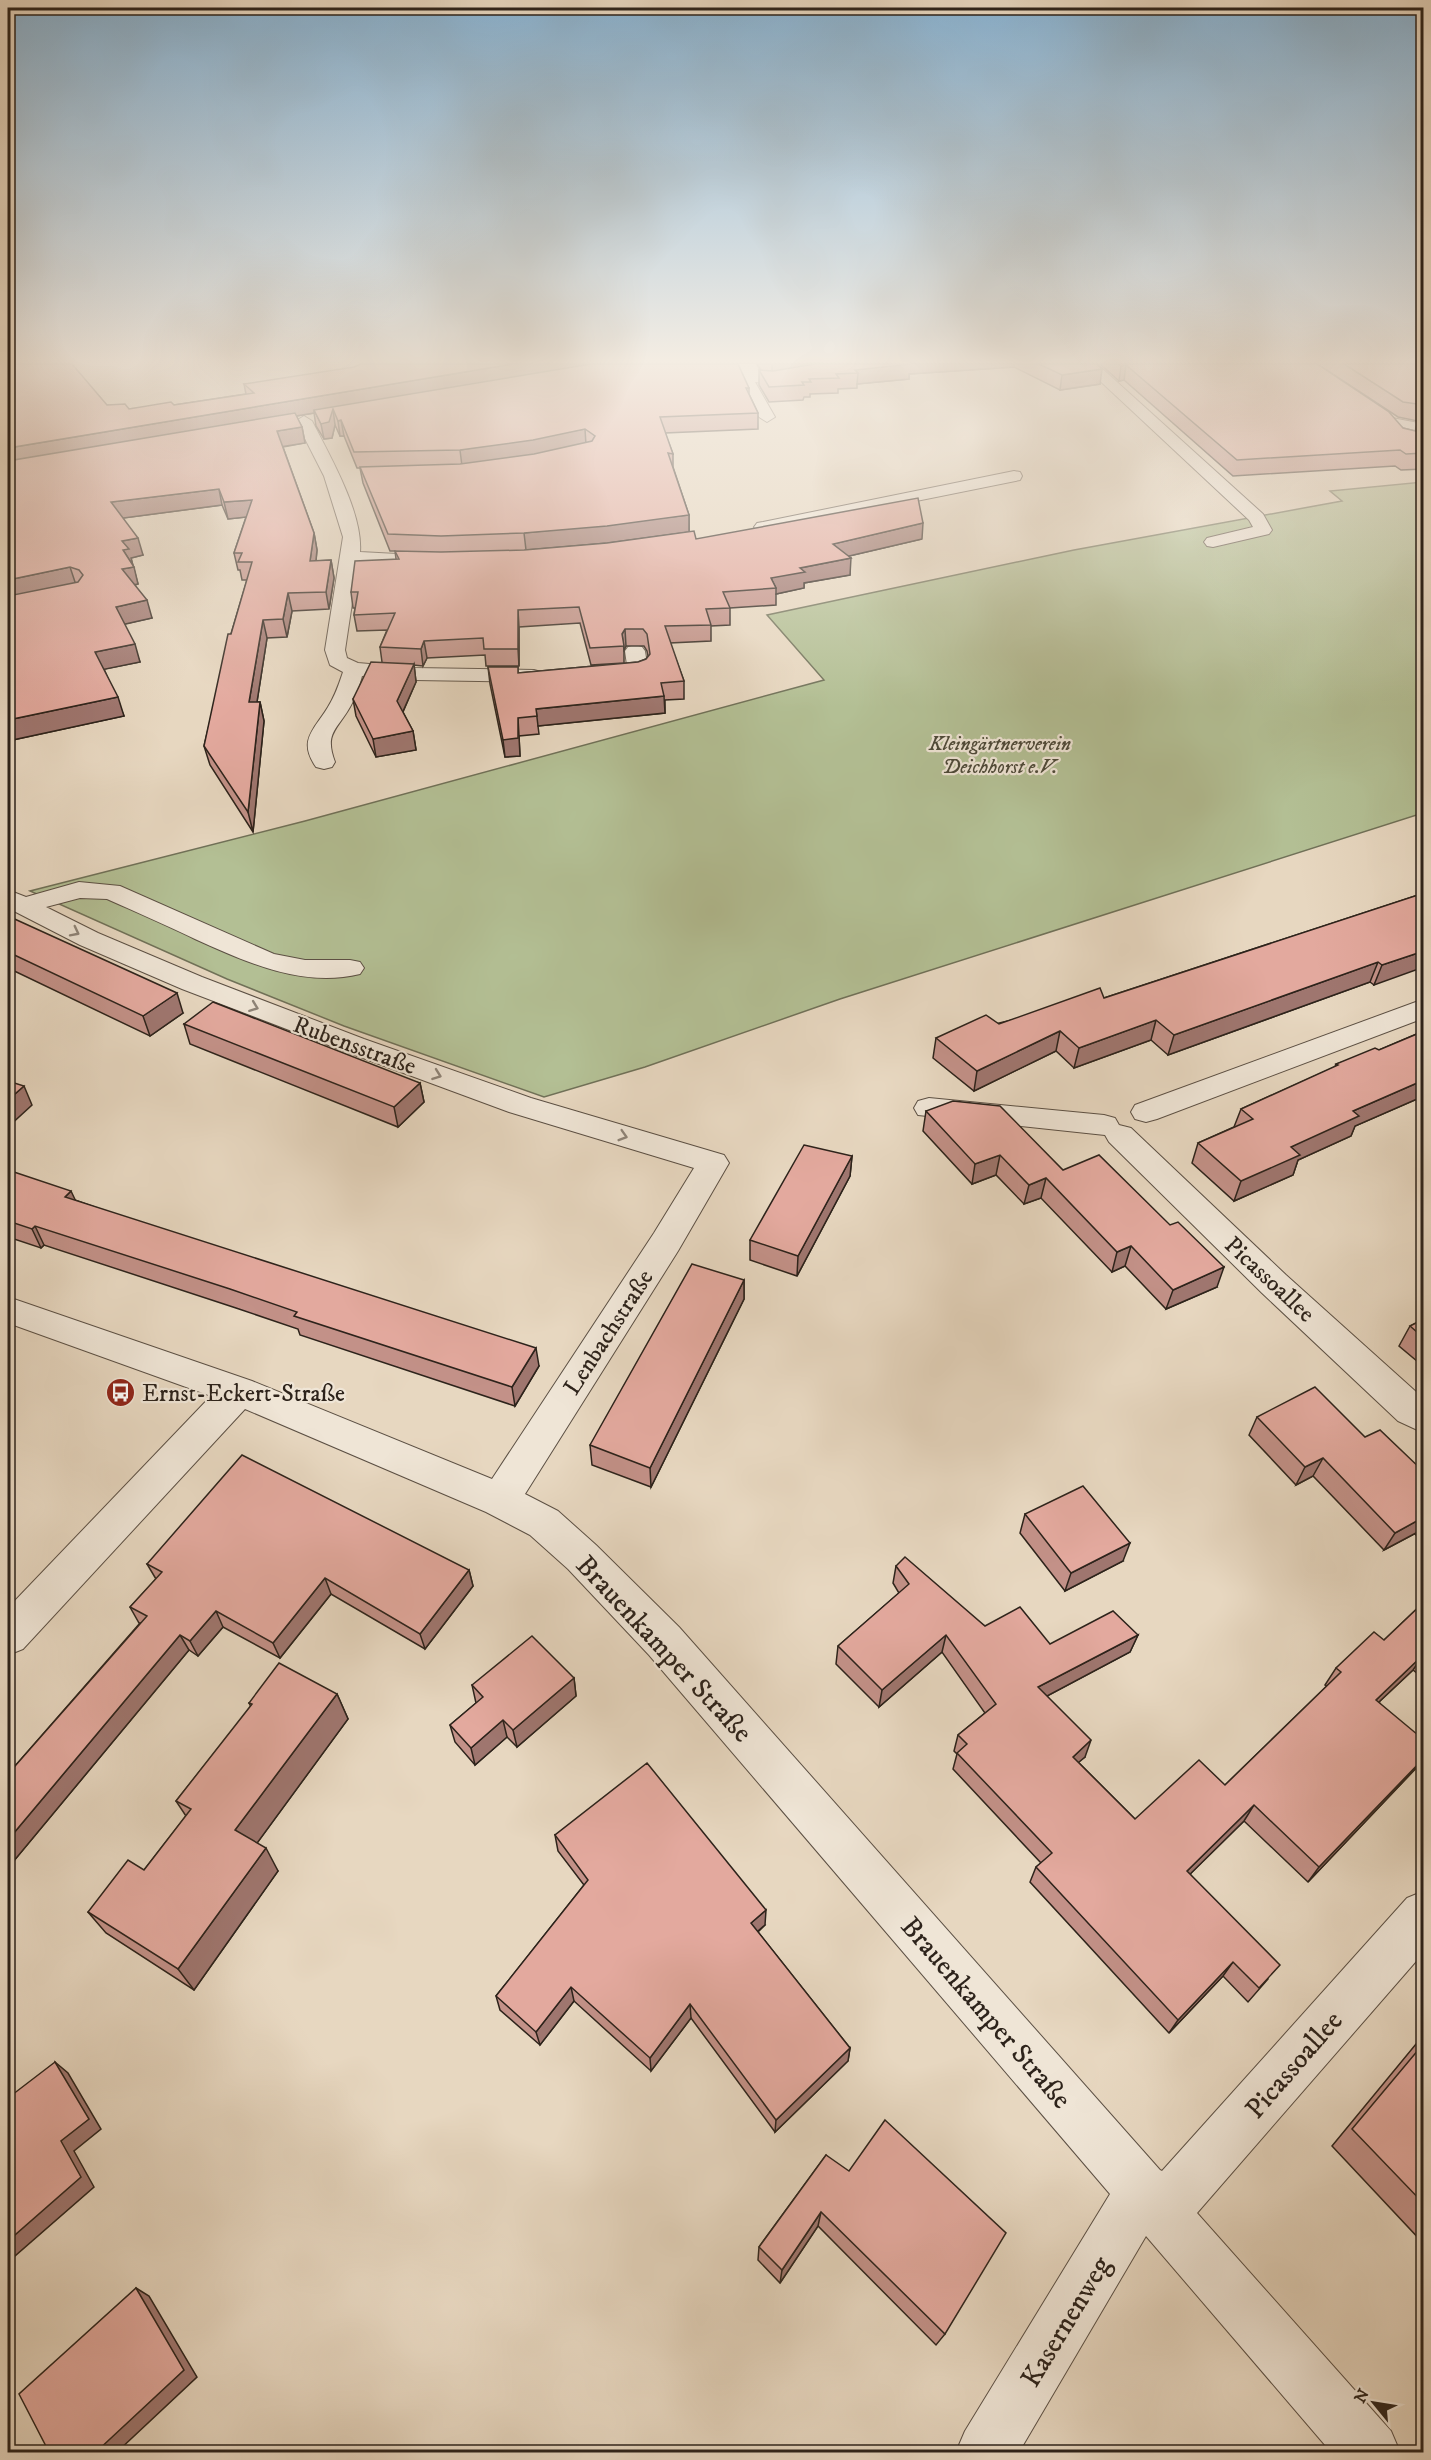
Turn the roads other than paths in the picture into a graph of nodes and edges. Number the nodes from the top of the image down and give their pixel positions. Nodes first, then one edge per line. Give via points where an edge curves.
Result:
1 (342, 479) edge
2 (1000, 479) edge
3 (1214, 479) edge
4 (741, 531) edge
5 (1213, 542) dead end
6 (350, 557) junction
7 (456, 562) edge
8 (635, 651) dead end
9 (354, 669) junction
10 (580, 675) edge
11 (557, 676) edge
12 (324, 762) dead end
13 (15, 902) edge
14 (350, 968) dead end
15 (1424, 1008) edge
16 (929, 1108) edge
17 (1112, 1130) junction
18 (712, 1163) joint
19 (8, 1310) edge
20 (239, 1391) junction
21 (1424, 1418) edge
22 (500, 1500) junction
23 (8, 1636) edge
24 (1424, 1915) edge
25 (1153, 2201) junction
26 (986, 2452) edge
27 (1370, 2452) edge

1 - 6 street via 352,537
2 - 4 street
3 - 5 street via 1257,518 1263,530
6 - 7 street
6 - 9 street via 335,650 338,661
8 - 10 street via 638,671
9 - 11 street
9 - 12 street via 343,702 320,733 317,748
13 - 14 street via 79,890 111,891 267,961 305,968
13 -> 18 street, Rubensstraße via 182,979 343,1041 520,1105
15 - 17 street via 1146,1112 1151,1123 1149,1129 1137,1135
16 - 17 street
17 - 21 street, Picassoallee via 1274,1284
18 - 22 street, Lenbachstraße via 666,1242
19 - 20 street, Brauenkamper Straße
20 - 22 street, Brauenkamper Straße
20 - 23 street
22 - 25 street, Brauenkamper Straße via 544,1523 664,1641
24 - 25 street, Picassoallee
25 - 26 street, Kasernenweg
25 - 27 street, Brauenkamper Straße

